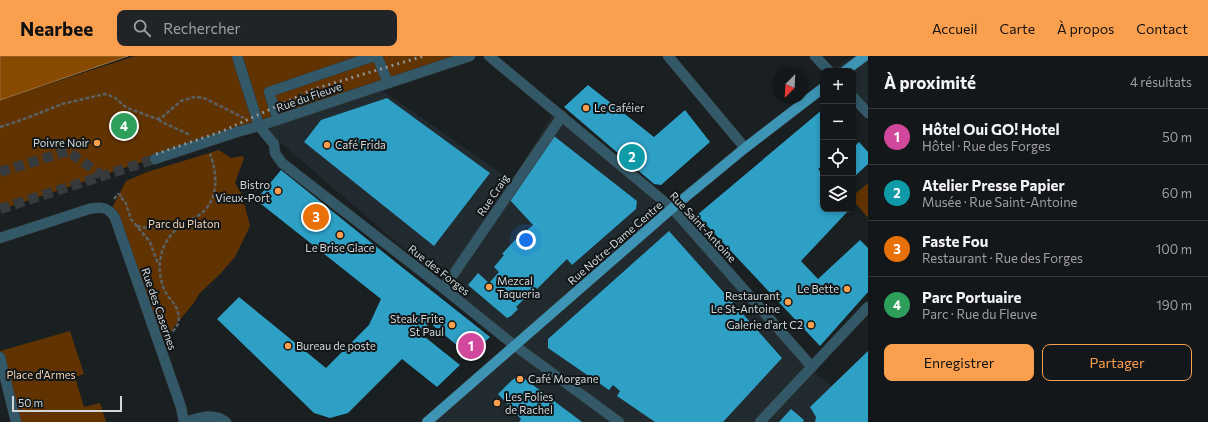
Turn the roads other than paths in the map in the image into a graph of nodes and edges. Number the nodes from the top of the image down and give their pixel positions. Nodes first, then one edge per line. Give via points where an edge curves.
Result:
1 (237, 56) edge
2 (374, 56) edge
3 (377, 56) edge
4 (470, 56) edge
5 (490, 56) edge
6 (668, 56) edge
7 (815, 56) edge
8 (865, 56) edge
9 (826, 68) edge
10 (849, 68) edge
11 (388, 83) junction
12 (820, 90) edge
13 (856, 100) edge
14 (868, 113) edge
15 (562, 116) junction
16 (278, 120) junction
17 (259, 126) junction
18 (745, 148) junction
19 (155, 159) tunnel mouth
20 (673, 209) junction
21 (0, 238) edge
22 (443, 288) junction
23 (868, 307) edge
24 (514, 346) junction
25 (0, 357) edge
26 (812, 367) junction
27 (16, 422) edge
28 (184, 422) edge
29 (226, 422) edge
30 (428, 422) edge
31 (619, 422) edge
32 (760, 422) edge

1 - 17 street
2 - 16 street via 269,92
3 - 11 street
4 - 11 street, Rue du Fleuve
5 - 15 street, Rue Saint-Antoine
6 - 18 street
7 - 9 street
8 - 10 main road
11 - 16 street, Rue du Fleuve
12 - 18 main road, Rue Notre-Dame Centre
13 - 14 street
15 - 20 street, Rue Saint-Antoine
15 - 22 street, Rue Craig
16 - 17 street, Rue du Fleuve
17 - 19 street, Rue du Fleuve
17 - 22 street, Rue des Forges via 274,144 275,154 285,166
18 - 20 main road, Rue Notre-Dame Centre
20 - 24 main road, Rue Notre-Dame Centre
20 - 26 street, Rue Saint-Antoine
21 - 28 street, Rue des Casernes via 89,209 98,207 110,211 115,218 157,337
22 - 24 street, Rue des Forges
23 - 26 street
24 - 30 main road, Rue Notre-Dame Centre
24 - 31 street, Rue des Forges
25 - 27 street
26 - 32 street
28 - 29 street, Rue des Casernes via 212,416

